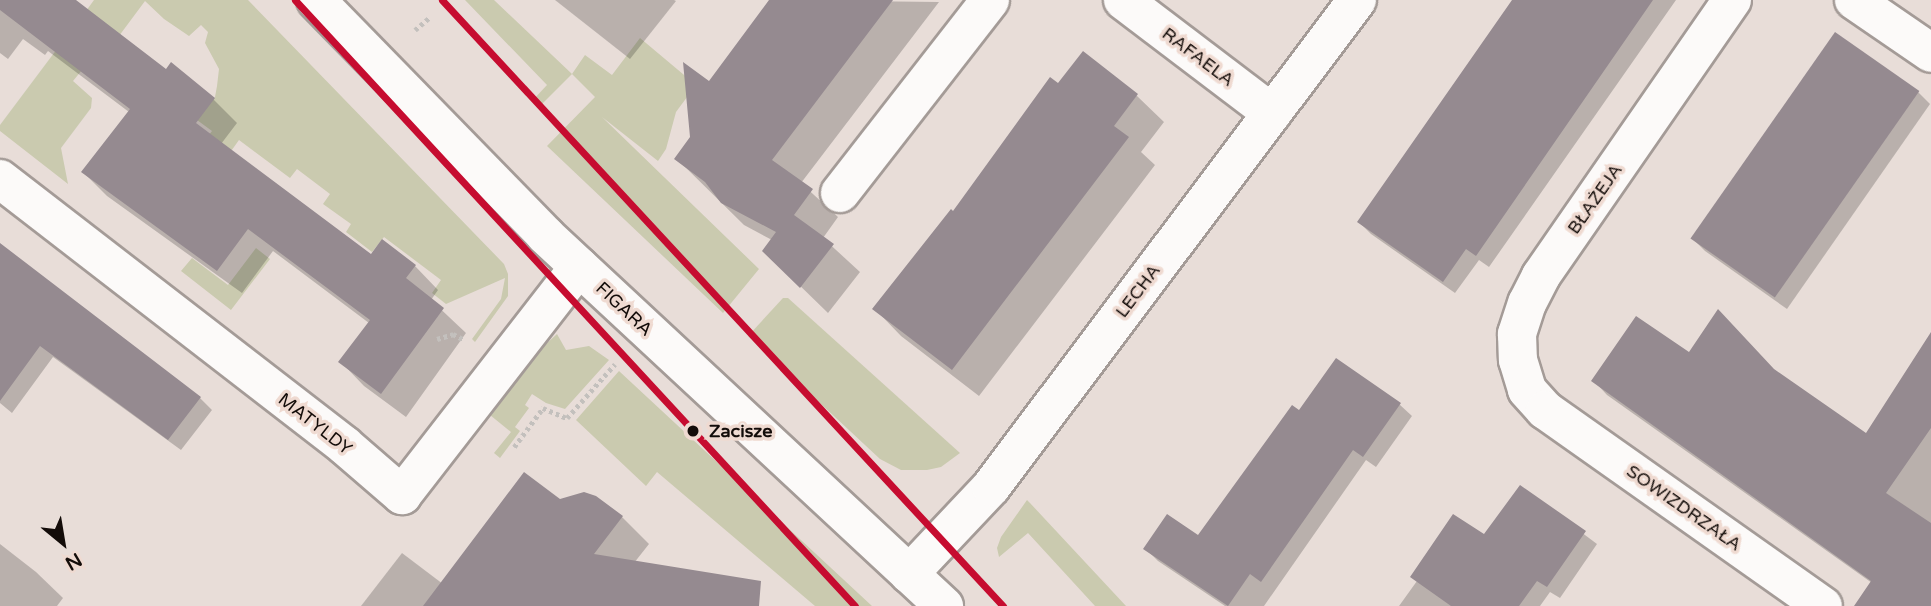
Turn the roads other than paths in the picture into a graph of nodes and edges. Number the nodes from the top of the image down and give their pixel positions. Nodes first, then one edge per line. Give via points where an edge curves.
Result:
1 (316, 0) edge
2 (990, 0) edge
3 (1123, 0) edge
4 (1357, 0) edge
5 (1732, 0) edge
6 (1854, 0) edge
7 (1931, 53) edge
8 (1272, 113) junction
9 (0, 179) edge
10 (840, 193) dead end
11 (579, 267) junction
12 (1545, 410) joint
13 (909, 574) junction
14 (944, 606) edge
15 (1823, 606) edge

1 - 11 street, FIGARA
2 - 10 street
3 - 8 street, RAFAELA
4 - 8 street, LECHA
5 - 12 street, BŁAŻEJA via 1541,276 1527,303 1517,334 1518,360 1527,390
6 - 7 street
8 - 13 street, LECHA via 991,487
9 - 11 street, MATYLDY via 402,495
11 - 13 street, FIGARA
12 - 15 street, SOWIZDRZAŁA
13 - 14 street, FIGARA

